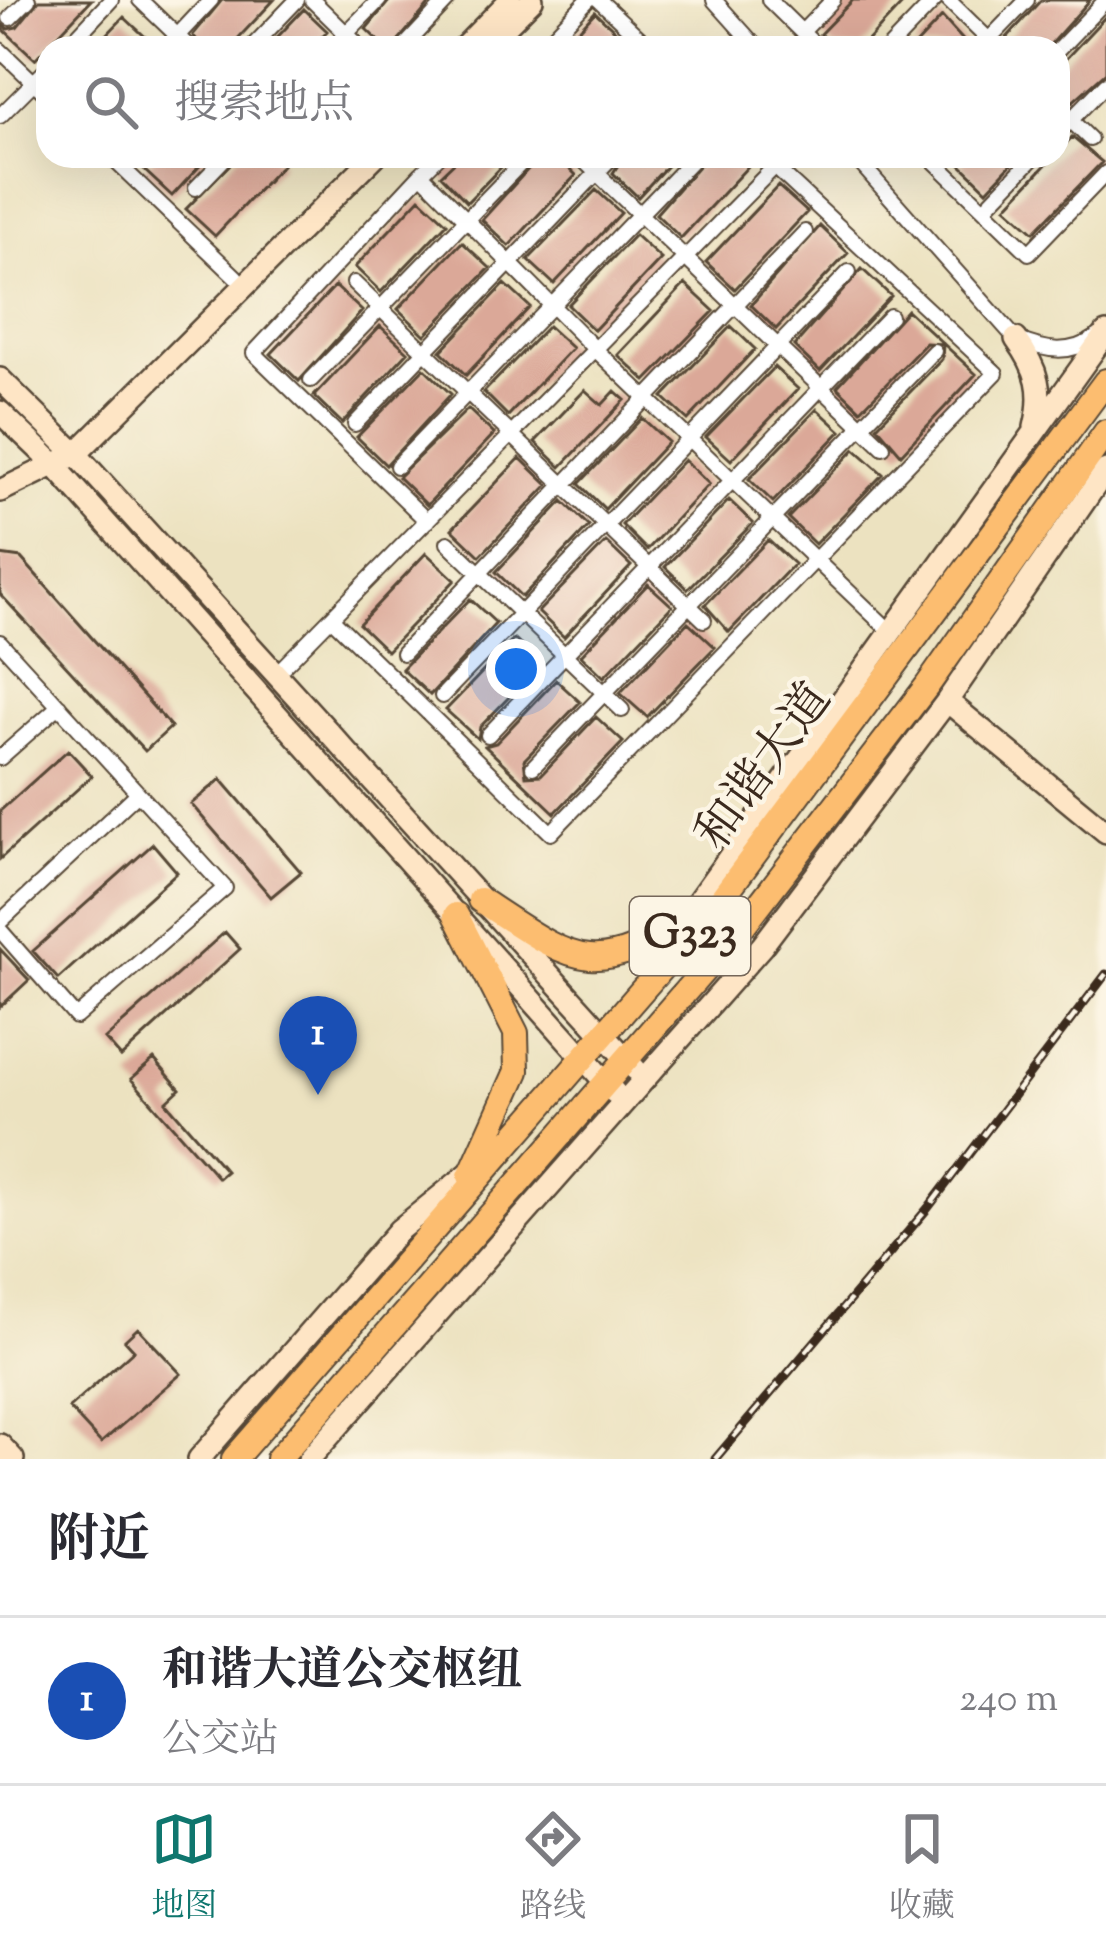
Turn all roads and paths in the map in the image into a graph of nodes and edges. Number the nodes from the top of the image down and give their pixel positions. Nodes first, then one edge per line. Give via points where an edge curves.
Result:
1 (28, 0) edge
2 (112, 0) edge
3 (140, 0) edge
4 (211, 0) edge
5 (296, 0) edge
6 (312, 0) edge
7 (379, 0) edge
8 (448, 0) edge
9 (510, 0) edge
10 (532, 0) edge
11 (588, 0) edge
12 (599, 0) edge
13 (714, 0) edge
14 (769, 0) edge
15 (833, 0) edge
16 (935, 0) edge
17 (948, 0) edge
18 (1027, 0) edge
19 (1106, 0) edge
20 (10, 18) dead end
21 (802, 32) junction
22 (346, 34) joint
23 (78, 36) edge
24 (178, 36) joint
25 (262, 36) edge
26 (414, 36) edge
27 (475, 36) edge
28 (496, 36) edge
29 (554, 36) edge
30 (637, 36) edge
31 (746, 36) edge
32 (806, 36) edge
33 (900, 36) edge
34 (981, 36) edge
35 (997, 36) edge
36 (1070, 38) edge
37 (0, 50) edge
38 (34, 83) joint
39 (1106, 84) edge
40 (0, 116) edge
41 (1070, 121) joint
42 (1090, 139) dead end
43 (122, 168) edge
44 (215, 168) edge
45 (345, 168) edge
46 (362, 168) edge
47 (428, 168) edge
48 (517, 168) edge
49 (592, 168) edge
50 (602, 168) edge
51 (684, 168) edge
52 (767, 168) edge
53 (782, 168) edge
54 (865, 168) edge
55 (1023, 168) edge
56 (942, 169) edge
57 (597, 173) junction
58 (1106, 173) edge
59 (422, 174) junction
60 (196, 188) dead end
61 (983, 209) junction
62 (640, 214) junction
63 (467, 220) junction
64 (805, 232) dead end
65 (686, 257) junction
66 (510, 263) junction
67 (849, 272) dead end
68 (236, 277) junction
69 (354, 284) dead end
70 (552, 305) junction
71 (735, 305) junction
72 (380, 309) junction
73 (890, 316) dead end
74 (1106, 332) edge
75 (1016, 339) junction
76 (778, 346) junction
77 (596, 350) junction
78 (934, 350) dead end
79 (424, 351) junction
80 (0, 379) edge
81 (311, 380) dead end
82 (1106, 381) edge
83 (822, 388) junction
84 (468, 393) junction
85 (646, 398) junction
86 (0, 412) edge
87 (355, 424) dead end
88 (861, 426) junction
89 (1106, 432) edge
90 (512, 435) junction
91 (688, 439) junction
92 (1031, 442) junction
93 (883, 447) dead end
94 (62, 456) junction
95 (397, 466) dead end
96 (1106, 470) edge
97 (0, 478) edge
98 (732, 481) junction
99 (563, 484) junction
100 (0, 491) edge
101 (772, 519) junction
102 (427, 521) junction
103 (606, 525) junction
104 (448, 543) dead end
105 (815, 560) junction
106 (650, 567) junction
107 (479, 573) junction
108 (689, 605) junction
109 (521, 614) junction
110 (332, 618) junction
111 (704, 620) dead end
112 (892, 633) junction
113 (0, 641) edge
114 (403, 653) dead end
115 (565, 655) junction
116 (276, 674) junction
117 (604, 693) junction
118 (442, 696) dead end
119 (947, 701) junction
120 (59, 706) junction
121 (622, 710) dead end
122 (488, 735) dead end
123 (0, 758) edge
124 (533, 767) dead end
125 (138, 793) junction
126 (1106, 832) edge
127 (480, 900) junction
128 (719, 902) junction
129 (456, 915) junction
130 (681, 925) junction
131 (0, 926) edge
132 (604, 1037) junction
133 (585, 1058) junction
134 (626, 1060) junction
135 (644, 1079) junction
136 (615, 1093) junction
137 (471, 1173) junction
138 (454, 1206) junction
139 (0, 1445) edge
140 (13, 1459) edge
141 (199, 1459) edge
142 (234, 1459) edge
143 (278, 1459) edge
144 (309, 1459) edge

1 - 20 street
2 - 23 street
3 - 24 street
4 - 24 street
5 - 25 street
6 - 22 street
7 - 22 street
8 - 26 street
9 - 27 street
10 - 28 street
11 - 29 street
12 - 30 street
13 - 31 street
14 - 21 street
15 - 21 street
16 - 33 street
17 - 34 street
18 - 35 street
19 - 36 street
21 - 32 street
37 - 38 street
38 - 40 street
39 - 41 street
41 - 42 street
43 - 68 street
44 - 60 street
45 - 68 street
46 - 94 street
47 - 59 street
48 - 63 street
49 - 57 street
50 - 57 street
51 - 62 street
52 - 65 street
53 - 105 street via 996,374
54 - 75 street
55 - 61 street
56 - 61 street
57 - 62 street
57 - 66 street
58 - 61 street via 1029,253
59 - 63 street
59 - 102 street via 254,353
62 - 65 street
62 - 70 street
63 - 66 street
63 - 72 street
64 - 71 street
65 - 71 street
65 - 77 street
66 - 70 street
66 - 79 street
67 - 76 street
68 - 94 street
69 - 72 street
70 - 77 street
70 - 84 street
71 - 76 street
71 - 85 street
72 - 79 street
72 - 81 street
73 - 83 street
74 - 75 street via 1082,347 1048,352
74 - 92 street
75 - 92 street via 1036,366 1041,402
76 - 83 street
76 - 91 street
77 - 85 street
77 - 90 street
78 - 88 street
79 - 84 street
79 - 87 street
80 - 94 street
82 - 128 highway, 和谐大道 / G323
83 - 88 street
83 - 98 street
84 - 90 street
84 - 95 street
85 - 91 street
85 - 99 street
86 - 94 street
88 - 93 street
88 - 101 street
89 - 134 highway, 和谐大道 / G323 via 927,686 745,923
90 - 99 street
90 - 102 street
91 - 98 street
91 - 103 street
92 - 112 street
94 - 97 street
94 - 100 street
94 - 116 street
94 - 129 street
96 - 119 street
98 - 101 street
98 - 106 street
99 - 103 street
99 - 107 street
101 - 105 street
101 - 108 street
102 - 110 street
103 - 106 street
103 - 109 street
104 - 107 street
105 - 110 street via 551,833
105 - 112 street
106 - 108 street
106 - 115 street
107 - 109 street
107 - 114 street
108 - 111 street
108 - 117 street
109 - 115 street
109 - 118 street
110 - 116 street
112 - 130 street
113 - 120 street
115 - 117 street
115 - 122 street
116 - 127 street
117 - 121 street
117 - 124 street
119 - 126 street
119 - 135 street via 762,946
120 - 123 street
120 - 125 street
125 - 131 street
125 - 131 street via 225,888 76,1017
127 - 130 highway via 542,941 588,958 619,958
127 - 132 street
128 - 130 highway
128 - 132 highway, 和谐大道 / G323
129 - 133 street
129 - 137 highway via 517,1033 517,1071
130 - 132 street
132 - 133 highway, 和谐大道 / G323
132 - 134 street
133 - 136 street
133 - 137 street
133 - 138 highway, 和谐大道 / G323
134 - 135 street
134 - 136 highway, 和谐大道 / G323
135 - 136 street
136 - 143 highway, 和谐大道 / G323
136 - 144 street
137 - 138 highway
137 - 141 street via 399,1230
138 - 142 highway, 和谐大道 / G323
139 - 140 street

